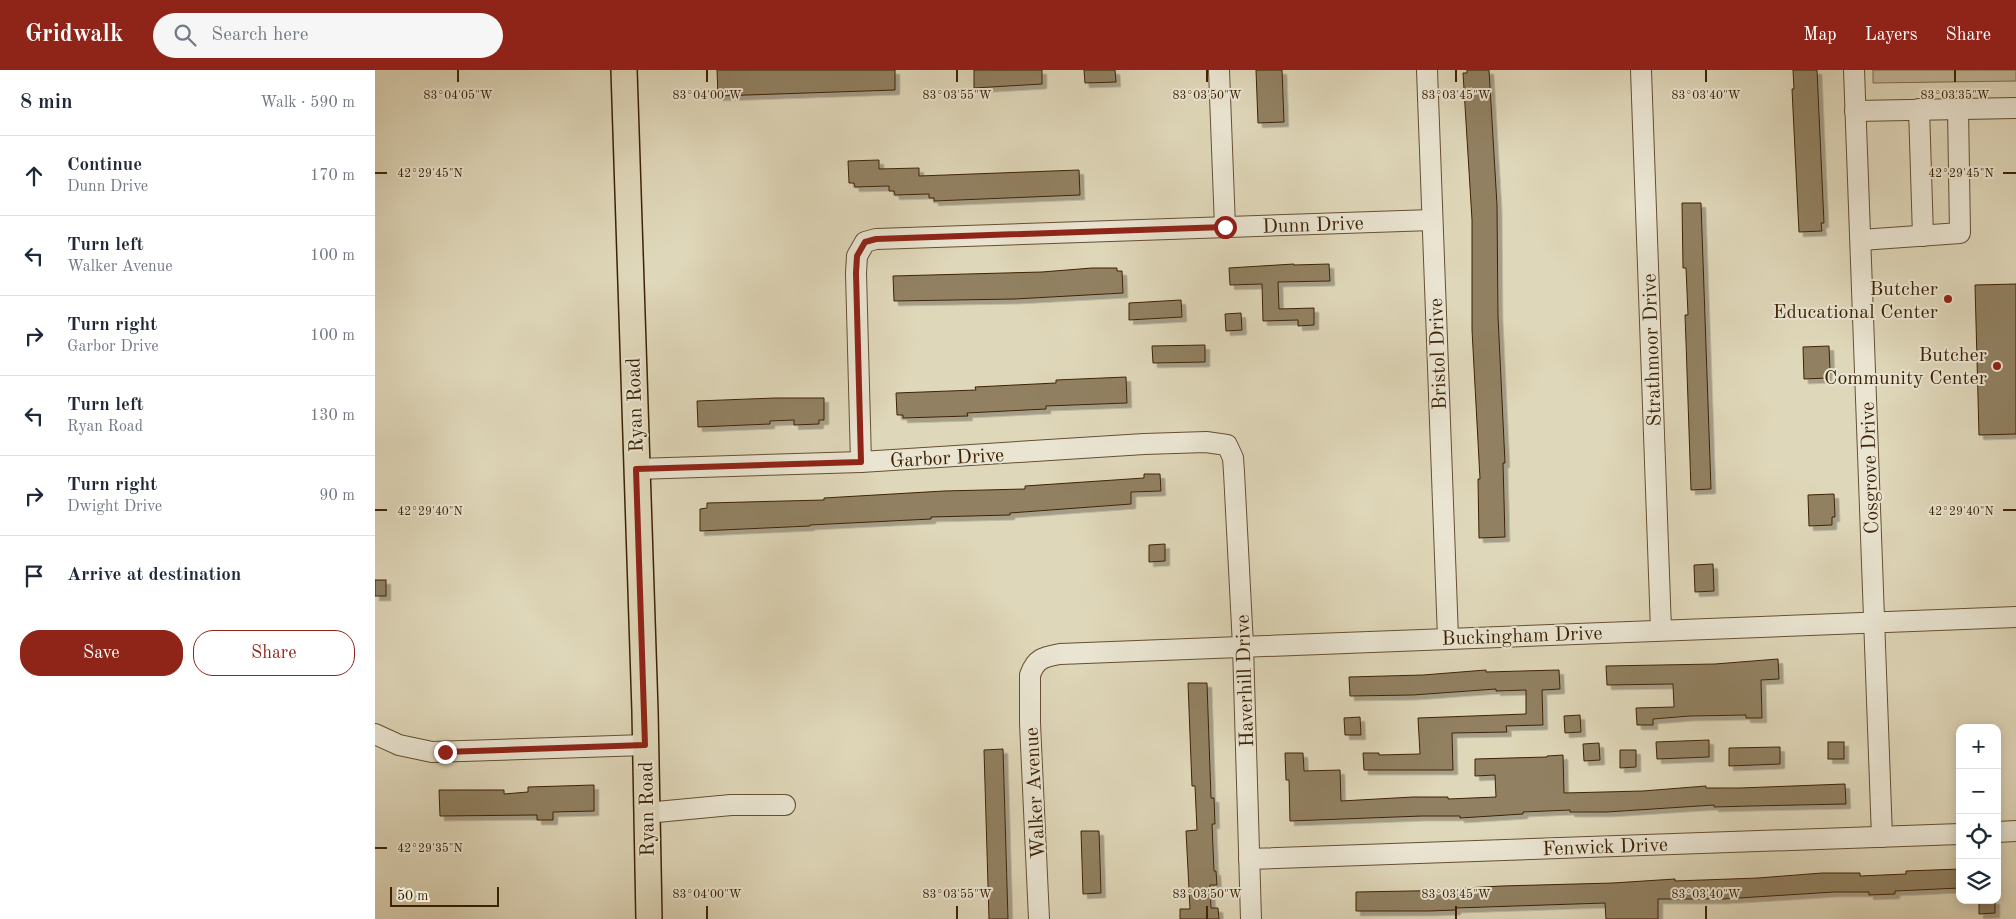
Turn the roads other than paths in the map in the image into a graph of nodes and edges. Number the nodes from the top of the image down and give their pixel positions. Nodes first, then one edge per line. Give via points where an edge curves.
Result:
1 (624, 70) edge
2 (1219, 70) edge
3 (1427, 70) edge
4 (1641, 70) edge
5 (1854, 70) edge
6 (2016, 108) edge
7 (1919, 109) junction
8 (1958, 109) junction
9 (1855, 111) junction
10 (1432, 220) junction
11 (1225, 227) junction
12 (1923, 236) junction
13 (1861, 240) junction
14 (1227, 445) joint
15 (861, 462) junction
16 (636, 469) junction
17 (2016, 617) edge
18 (1874, 622) junction
19 (1661, 630) junction
20 (1448, 638) junction
21 (1243, 646) junction
22 (1032, 667) joint
23 (375, 734) edge
24 (645, 745) junction
25 (785, 805) dead end
26 (646, 813) junction
27 (2016, 831) edge
28 (2001, 832) edge
29 (1956, 834) edge
30 (1882, 837) junction
31 (1249, 859) junction
32 (649, 919) edge
33 (1039, 919) edge
34 (1251, 919) edge

1 - 16 main road, Ryan Road
2 - 11 street
3 - 10 street, Bristol Drive
4 - 19 street, Strathmoor Drive
5 - 9 street, Cosgrove Drive
6 - 8 street
7 - 8 street
7 - 9 street
7 - 12 street
8 - 12 street via 1960,233
9 - 13 street, Cosgrove Drive
10 - 11 street, Dunn Drive
10 - 20 street, Bristol Drive
11 - 15 street, Dunn Drive via 876,239 865,242 857,256 856,273
12 - 13 street
13 - 18 street, Cosgrove Drive
14 - 15 street, Garbor Drive via 1206,442 1144,444
14 - 21 street, Haverhill Drive via 1235,472
15 - 16 street, Garbor Drive
16 - 24 main road, Ryan Road
17 - 18 street, Buckingham Drive
18 - 19 street, Buckingham Drive
18 - 30 street, Cosgrove Drive
19 - 20 street, Buckingham Drive
20 - 21 street, Buckingham Drive
21 - 22 street, Buckingham Drive via 1060,654 1042,657
21 - 31 street, Haverhill Drive
22 - 33 street, Walker Avenue via 1029,674 1030,723
23 - 24 street via 399,746 432,752
24 - 26 main road, Ryan Road
25 - 26 street via 731,805
26 - 32 main road, Ryan Road
27 - 28 street
29 - 30 street, Fenwick Drive
30 - 31 street, Fenwick Drive
31 - 34 street, Haverhill Drive

